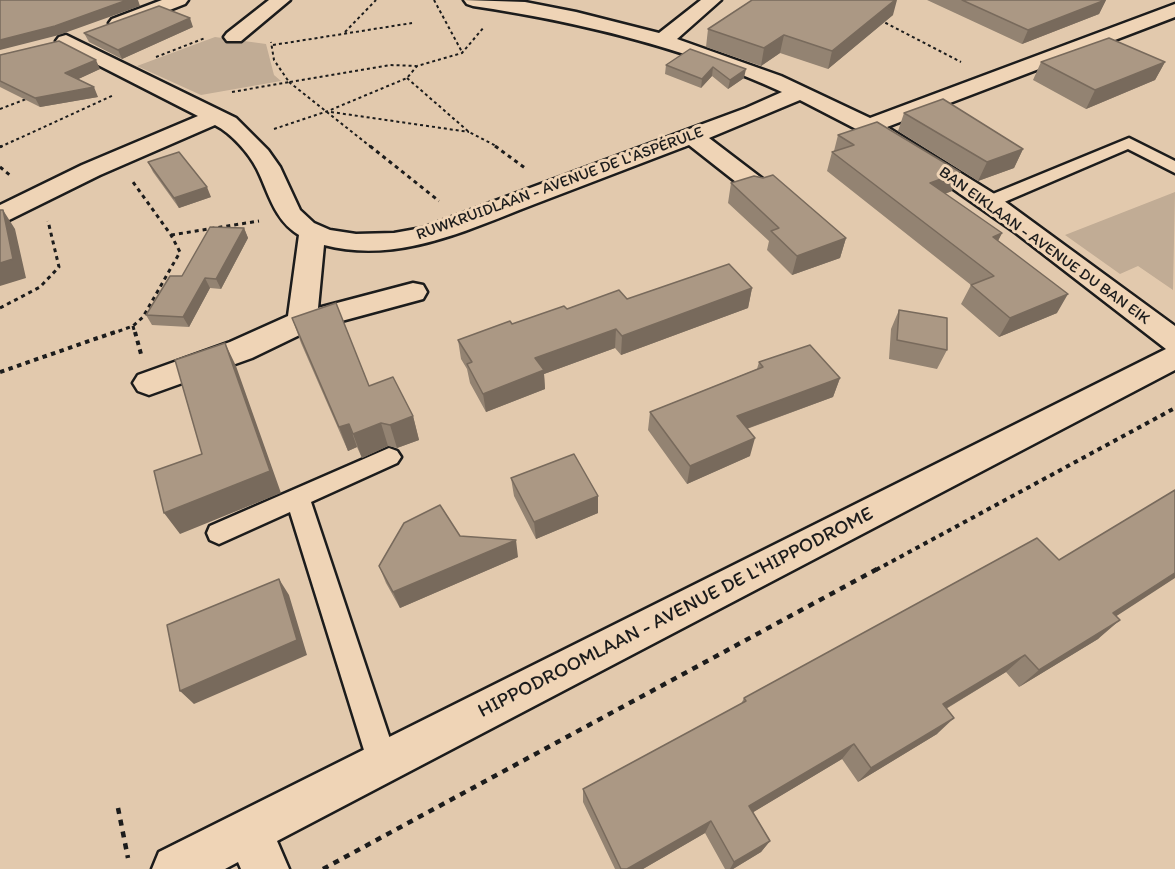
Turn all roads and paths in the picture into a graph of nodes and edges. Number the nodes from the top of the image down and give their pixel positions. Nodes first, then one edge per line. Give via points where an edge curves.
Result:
1 (179, 0) edge
2 (280, 0) edge
3 (376, 0) edge
4 (434, 0) edge
5 (473, 0) edge
6 (712, 0) edge
7 (504, 4) junction
8 (1175, 10) edge
9 (874, 17) edge
10 (412, 23) dead end
11 (345, 32) junction
12 (234, 37) junction
13 (663, 40) junction
14 (273, 45) junction
15 (462, 52) junction
16 (417, 66) junction
17 (120, 69) junction
18 (407, 78) junction
19 (994, 79) junction
20 (145, 81) junction
21 (289, 82) junction
22 (801, 92) junction
23 (32, 97) edge
24 (184, 100) junction
25 (0, 109) edge
26 (328, 111) junction
27 (215, 117) junction
28 (869, 126) junction
29 (470, 132) junction
30 (692, 136) junction
31 (245, 138) junction
32 (0, 147) edge
33 (1175, 168) edge
34 (127, 174) dead end
35 (759, 188) edge
36 (551, 189) junction
37 (38, 196) junction
38 (989, 202) junction
39 (0, 215) edge
40 (465, 221) junction
41 (302, 225) junction
42 (171, 235) junction
43 (413, 292) dead end
44 (0, 308) edge
45 (302, 322) junction
46 (1175, 341) edge
47 (1175, 357) edge
48 (0, 372) edge
49 (149, 383) dead end
50 (1175, 408) edge
51 (389, 457) dead end
52 (298, 498) junction
53 (219, 533) dead end
54 (383, 763) junction
55 (118, 808) dead end
56 (258, 850) edge
57 (128, 858) dead end
58 (176, 869) edge
59 (323, 869) edge

1 - 17 street via 74,38
2 - 12 street
3 - 11 path
4 - 15 path
5 - 7 street, BAN EIKLAAN - AVENUE DU BAN EIK
6 - 13 street
7 - 13 street, BAN EIKLAAN - AVENUE DU BAN EIK via 586,19
7 - 15 path
8 - 19 street
9 - 19 path
10 - 11 path
11 - 14 path
12 - 14 path
12 - 17 path via 213,34
13 - 22 street, BAN EIKLAAN - AVENUE DU BAN EIK
14 - 21 path via 274,60
15 - 16 path
16 - 18 path
16 - 21 path via 390,65
17 - 20 street
18 - 26 path
18 - 29 path
19 - 28 street
20 - 24 street
20 - 32 path
21 - 24 path
21 - 26 path
22 - 28 street, BAN EIKLAAN - AVENUE DU BAN EIK
22 - 30 street, RUWKRUIDLAAN - AVENUE DE L'ASPÉRULE
23 - 25 path
24 - 27 street
26 - 29 path
26 - 31 path
26 - 40 path
27 - 31 street
27 - 37 street
28 - 38 street, BAN EIKLAAN - AVENUE DU BAN EIK
29 - 36 path via 501,149
30 - 35 street
30 - 36 street, RUWKRUIDLAAN - AVENUE DE L'ASPÉRULE
31 - 41 street via 267,165
33 - 38 lane via 1129,143
34 - 42 path
36 - 40 street, RUWKRUIDLAAN - AVENUE DE L'ASPÉRULE
37 - 39 street
37 - 44 path via 43,201 59,267 39,290
38 - 46 street, BAN EIKLAAN - AVENUE DU BAN EIK
40 - 41 street, RUWKRUIDLAAN - AVENUE DE L'ASPÉRULE via 393,243 361,244
41 - 42 path
41 - 45 street
42 - 48 path via 180,252 143,317 133,326
43 - 45 street
45 - 49 street via 241,350
47 - 54 street, HIPPODROOMLAAN - AVENUE DE L'HIPPODROME
50 - 59 path
51 - 52 lane
52 - 53 lane
52 - 54 lane
54 - 56 street, HIPPODROOMLAAN - AVENUE DE L'HIPPODROME
55 - 57 path
56 - 58 street, HIPPODROOMLAAN - AVENUE DE L'HIPPODROME

